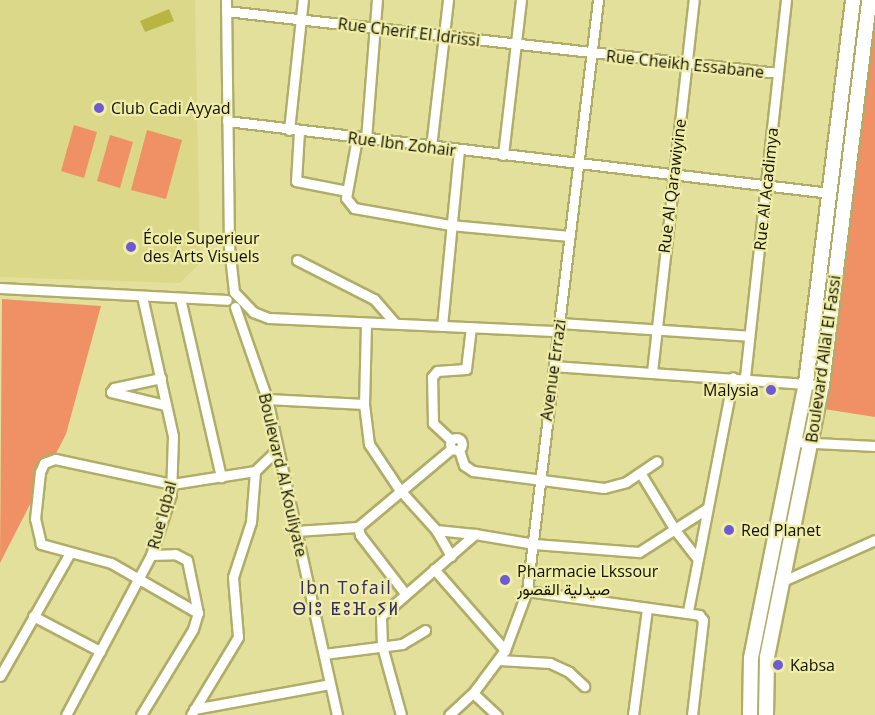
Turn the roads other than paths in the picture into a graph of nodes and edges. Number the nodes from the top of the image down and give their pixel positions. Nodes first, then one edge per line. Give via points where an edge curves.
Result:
1 (226, 0) edge
2 (303, 0) edge
3 (377, 0) edge
4 (448, 0) edge
5 (521, 0) edge
6 (598, 0) edge
7 (694, 0) edge
8 (786, 0) edge
9 (853, 0) edge
10 (869, 0) edge
11 (226, 11) junction
12 (301, 20) junction
13 (374, 27) junction
14 (445, 36) junction
15 (516, 46) junction
16 (591, 54) junction
17 (686, 64) junction
18 (778, 74) junction
19 (227, 121) junction
20 (294, 131) junction
21 (361, 139) junction
22 (432, 147) junction
23 (459, 151) junction
24 (503, 155) junction
25 (576, 164) junction
26 (674, 176) junction
27 (767, 186) junction
28 (347, 191) junction
29 (830, 193) junction
30 (450, 225) junction
31 (568, 236) junction
32 (297, 260) dead end
33 (0, 288) edge
34 (234, 292) junction
35 (141, 296) junction
36 (180, 298) junction
37 (227, 300) junction
38 (238, 305) junction
39 (395, 323) junction
40 (366, 324) junction
41 (442, 326) junction
42 (471, 327) junction
43 (559, 327) junction
44 (656, 330) junction
45 (749, 336) junction
46 (554, 366) junction
47 (652, 372) junction
48 (733, 377) junction
49 (745, 377) junction
50 (161, 378) junction
51 (806, 382) junction
52 (822, 385) junction
53 (267, 399) junction
54 (364, 404) junction
55 (165, 405) junction
56 (795, 442) junction
57 (811, 443) junction
58 (453, 446) junction
59 (874, 449) edge
60 (277, 450) junction
61 (657, 461) dead end
62 (255, 471) junction
63 (641, 474) junction
64 (220, 477) junction
65 (539, 479) junction
66 (172, 484) junction
67 (399, 489) junction
68 (706, 509) junction
69 (358, 527) junction
70 (436, 530) junction
71 (295, 531) junction
72 (675, 531) junction
73 (476, 534) junction
74 (875, 540) edge
75 (534, 544) junction
76 (70, 553) junction
77 (151, 555) junction
78 (451, 556) junction
79 (696, 557) junction
80 (434, 569) junction
81 (139, 578) junction
82 (783, 581) junction
83 (527, 591) junction
84 (404, 592) junction
85 (647, 608) junction
86 (688, 611) junction
87 (198, 613) junction
88 (33, 616) junction
89 (425, 630) dead end
90 (382, 646) junction
91 (505, 650) junction
92 (100, 651) junction
93 (324, 654) junction
94 (499, 660) junction
95 (0, 676) edge
96 (330, 684) junction
97 (584, 686) dead end
98 (473, 693) junction
99 (193, 712) edge
100 (66, 715) edge
101 (141, 715) edge
102 (337, 715) edge
103 (401, 715) edge
104 (449, 715) edge
105 (497, 715) edge
106 (633, 715) edge
107 (692, 715) edge
108 (750, 715) edge
109 (766, 715) edge

1 - 11 street
2 - 12 street
3 - 13 street
4 - 14 street
5 - 15 street
6 - 16 street, Avenue Errazi
7 - 17 street, Rue Al Qarawiyine
8 - 18 street, Rue Al Acadimya
9 - 29 main road, Boulevard Allal El Fassi
10 - 52 main road, Boulevard Allal El Fassi
11 - 12 street, Rue Cherif El Idrissi
11 - 19 street
12 - 13 street, Rue Cherif El Idrissi
12 - 20 street
13 - 14 street, Rue Cherif El Idrissi
13 - 21 street
14 - 15 street, Rue Cherif El Idrissi
14 - 22 street
15 - 16 street, Rue Cherif El Idrissi
15 - 24 street
16 - 17 street, Rue Cheikh Essabane
16 - 25 street, Avenue Errazi
17 - 18 street, Rue Cheikh Essabane
17 - 26 street, Rue Al Qarawiyine
18 - 27 street, Rue Al Acadimya
19 - 20 street, Rue Ibn Zohair
19 - 34 street via 229,246
20 - 21 street, Rue Ibn Zohair
20 - 28 street via 296,181
21 - 22 street, Rue Ibn Zohair
21 - 28 street
22 - 23 street, Rue Ibn Zohair
23 - 24 street, Rue Ibn Zohair
23 - 30 street
24 - 25 street, Rue Ibn Zohair
25 - 26 street, Rue Ibn Zohair
25 - 31 street, Avenue Errazi
26 - 27 street, Rue Ibn Zohair
26 - 44 street, Rue Al Qarawiyine
27 - 29 street, Rue Ibn Zohair
27 - 45 street, Rue Al Acadimya
28 - 30 street via 347,202 354,208
29 - 51 main road, Boulevard Allal El Fassi
30 - 31 street
30 - 41 street
31 - 43 street, Avenue Errazi
32 - 39 street via 375,299
33 - 35 street
34 - 37 street
34 - 38 street via 240,294
35 - 36 street
35 - 50 street, Rue Iqbal
36 - 37 street
36 - 64 street
37 - 38 street
38 - 40 street via 262,316
38 - 53 street, Boulevard Al Kouliyate
39 - 40 street
39 - 41 street
40 - 54 street
41 - 42 street
42 - 43 street
42 - 58 street via 466,369 437,371 432,377 433,423
43 - 44 street
43 - 46 street, Avenue Errazi
44 - 45 street
44 - 47 street, Rue Al Qarawiyine
45 - 49 street, Rue Al Acadimya
46 - 47 street
46 - 65 street, Avenue Errazi
47 - 48 street
48 - 49 street
48 - 68 street
49 - 51 street
50 - 55 street, Rue Iqbal
50 - 55 street via 114,388 111,392
51 - 52 street
51 - 56 main road, Boulevard Allal El Fassi
52 - 57 main road, Boulevard Allal El Fassi
53 - 54 street
53 - 60 street, Boulevard Al Kouliyate
54 - 67 street via 372,452
55 - 66 street, Rue Iqbal via 174,446
56 - 57 street
56 - 108 main road, Boulevard Allal El Fassi via 751,658
57 - 59 street
57 - 82 main road, Boulevard Allal El Fassi
58 - 65 street via 464,465 473,471
58 - 67 street
60 - 62 street
60 - 71 street, Boulevard Al Kouliyate
61 - 63 street
62 - 64 street
62 - 99 street via 251,522 233,577 238,637
63 - 65 street via 615,488
63 - 72 street
64 - 66 street
65 - 75 street, Avenue Errazi
66 - 76 street via 49,460 40,472 35,519 41,544
66 - 77 street, Rue Iqbal
67 - 69 street
67 - 70 street
68 - 72 street
68 - 79 street
69 - 71 street
69 - 84 street
70 - 73 street
70 - 78 street
71 - 93 street, Boulevard Al Kouliyate
72 - 75 street via 639,552
72 - 79 street
73 - 75 street
73 - 78 street
74 - 82 street
75 - 83 street, Avenue Errazi
76 - 81 street via 111,564
76 - 88 street
77 - 81 street, Rue Iqbal
77 - 87 street via 175,554 187,560
78 - 80 street
79 - 86 street
80 - 84 street
80 - 91 street
81 - 87 street
81 - 92 street, Rue Iqbal
82 - 109 main road, Boulevard Allal El Fassi via 767,657
83 - 85 street
83 - 91 street, Avenue Errazi
84 - 90 street via 381,616
85 - 86 street
85 - 106 street
86 - 107 street via 703,620
87 - 101 street via 193,629
88 - 92 street
88 - 95 street
89 - 90 street via 409,642
90 - 93 street
90 - 103 street
91 - 94 street, Avenue Errazi
92 - 100 street, Rue Iqbal
93 - 96 street, Boulevard Al Kouliyate
94 - 97 street via 550,663 569,672
94 - 98 street, Avenue Errazi
96 - 99 street
96 - 102 street, Boulevard Al Kouliyate
98 - 104 street, Avenue Errazi
98 - 105 street

